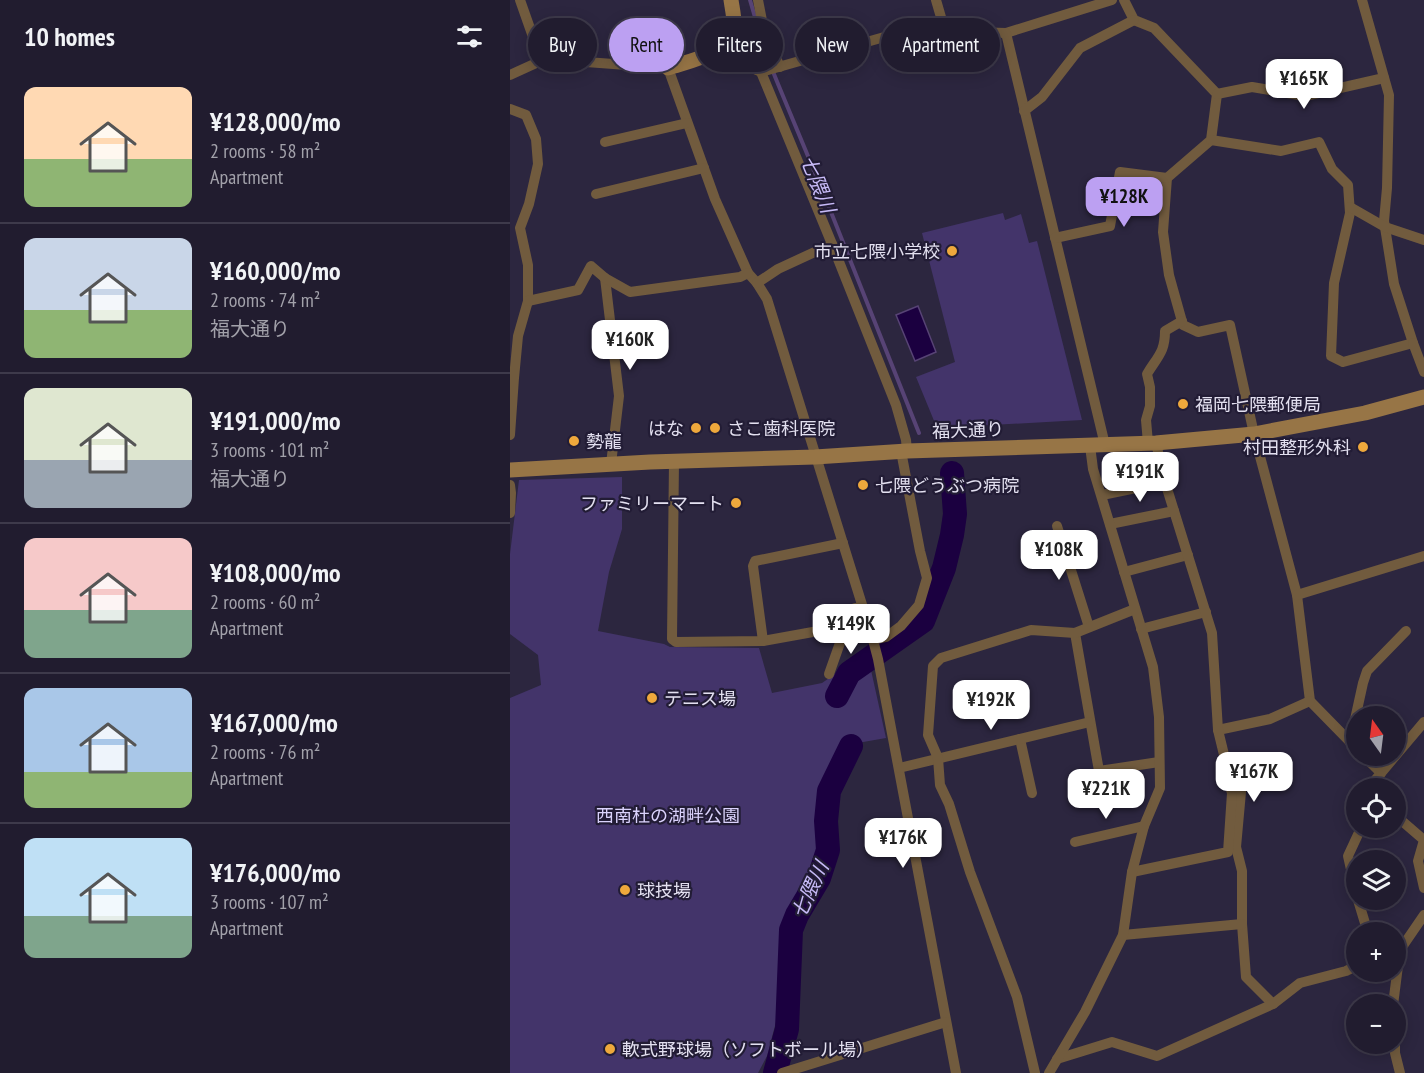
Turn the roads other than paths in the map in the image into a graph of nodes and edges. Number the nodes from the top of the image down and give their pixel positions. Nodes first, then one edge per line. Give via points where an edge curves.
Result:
1 (520, 0) edge
2 (731, 0) edge
3 (758, 0) edge
4 (936, 0) edge
5 (1112, 0) edge
6 (1124, 0) edge
7 (1362, 0) edge
8 (733, 18) edge
9 (761, 18) edge
10 (941, 18) edge
11 (1134, 20) junction
12 (528, 23) edge
13 (1000, 33) edge
14 (1006, 33) junction
15 (881, 38) edge
16 (783, 65) edge
17 (528, 67) edge
18 (669, 72) edge
19 (761, 72) edge
20 (510, 75) edge
21 (1384, 78) junction
22 (1217, 94) junction
23 (510, 109) edge
24 (1024, 111) junction
25 (687, 123) junction
26 (1210, 140) junction
27 (605, 142) dead end
28 (704, 168) junction
29 (1167, 178) junction
30 (596, 194) dead end
31 (1350, 207) junction
32 (1385, 227) junction
33 (1055, 238) junction
34 (1424, 240) edge
35 (832, 244) junction
36 (748, 273) junction
37 (605, 278) junction
38 (757, 283) junction
39 (528, 301) junction
40 (1182, 321) junction
41 (1413, 343) junction
42 (1424, 372) edge
43 (1424, 398) edge
44 (1254, 434) junction
45 (510, 435) edge
46 (1152, 443) junction
47 (1098, 446) junction
48 (904, 451) junction
49 (816, 457) junction
50 (674, 461) junction
51 (611, 464) junction
52 (510, 470) edge
53 (1165, 482) junction
54 (510, 485) edge
55 (1102, 495) junction
56 (1174, 511) junction
57 (510, 513) edge
58 (1110, 524) junction
59 (1057, 525) dead end
60 (843, 543) junction
61 (1188, 555) junction
62 (1424, 556) edge
63 (1124, 572) junction
64 (1297, 595) junction
65 (862, 608) junction
66 (1135, 609) junction
67 (1206, 612) junction
68 (846, 627) junction
69 (1089, 627) junction
70 (1141, 629) junction
71 (1406, 631) dead end
72 (1075, 633) junction
73 (763, 641) junction
74 (873, 642) junction
75 (830, 674) dead end
76 (1310, 701) junction
77 (1359, 706) edge
78 (1090, 722) junction
79 (1424, 722) edge
80 (1218, 730) junction
81 (1346, 738) edge
82 (1020, 739) junction
83 (938, 758) junction
84 (1159, 762) junction
85 (1234, 762) dead end
86 (1374, 766) edge
87 (898, 768) junction
88 (1381, 773) junction
89 (1377, 778) edge
90 (1032, 793) dead end
91 (1406, 822) edge
92 (1144, 826) junction
93 (1420, 831) edge
94 (1075, 842) dead end
95 (1132, 872) junction
96 (1424, 888) edge
97 (1424, 915) edge
98 (1242, 924) junction
99 (1123, 935) junction
100 (1406, 938) edge
101 (1346, 971) edge
102 (1273, 1004) junction
103 (946, 1022) junction
104 (1395, 1054) edge
105 (1057, 1059) junction
106 (782, 1073) edge
107 (956, 1073) edge
108 (1035, 1073) edge
109 (1049, 1073) edge
110 (1401, 1073) edge

1 - 12 street
2 - 8 street
3 - 9 street
4 - 10 street
5 - 14 street
6 - 11 street
7 - 21 street
11 - 22 street via 1154,28
11 - 24 street via 1080,48 1041,97
13 - 14 street
14 - 24 street
15 - 16 street
17 - 20 street
18 - 25 street
19 - 35 street
21 - 22 street via 1305,96 1252,87
21 - 32 street via 1389,95
22 - 26 street
23 - 39 street via 526,115 536,139 538,164 520,228 528,265
24 - 33 street
25 - 27 street
25 - 28 street
26 - 29 street
26 - 31 street via 1281,151 1319,142 1332,169 1348,185
28 - 30 street
28 - 36 street
29 - 33 street via 1120,172 1110,225
29 - 40 street via 1163,232 1168,275
31 - 32 street
31 - 41 street via 1334,283 1331,356 1343,362
32 - 34 street
32 - 41 street via 1394,284
33 - 47 street
35 - 38 street via 778,268
35 - 48 street via 896,405 906,440
36 - 37 street via 630,292
36 - 38 street
37 - 39 street via 591,266 578,290
37 - 51 street via 619,396
38 - 49 street via 767,299
39 - 45 street via 518,336
40 - 44 street via 1198,332 1230,325
40 - 46 street via 1165,331 1165,344 1148,374 1150,406 1146,420
41 - 42 street
43 - 44 street, 福大通り
44 - 46 street, 福大通り
44 - 64 street
46 - 47 street, 福大通り
46 - 53 street
47 - 48 street, 福大通り
47 - 55 street via 1094,468
48 - 49 street, 福大通り
48 - 74 street via 927,578 919,605 901,626
49 - 50 street, 福大通り
49 - 60 street
50 - 51 street, 福大通り
50 - 73 street via 672,639
51 - 52 street, 福大通り
53 - 55 street
53 - 56 street
54 - 57 street
55 - 58 street
56 - 58 street
56 - 61 street
58 - 63 street
59 - 69 street
60 - 65 street
60 - 73 street via 755,561
61 - 63 street
61 - 67 street
62 - 64 street
63 - 66 street
64 - 76 street
65 - 68 street via 855,608
65 - 74 street
66 - 69 street
66 - 70 street
67 - 70 street
67 - 80 street via 1212,633
68 - 73 street
68 - 75 street
69 - 72 street
70 - 84 street via 1153,667
71 - 77 street via 1367,671
72 - 78 street
72 - 83 street via 1031,630 940,658 933,666 928,725
74 - 87 street
76 - 80 street via 1270,719
76 - 81 street
78 - 82 street
78 - 84 street via 1099,771
79 - 88 street
80 - 95 street via 1232,793 1228,852
82 - 83 street
82 - 90 street
83 - 87 street
83 - 108 street via 940,785 1017,997
84 - 92 street via 1160,788
85 - 98 street via 1241,792 1236,847 1242,871
86 - 88 street
87 - 103 street
88 - 89 street
91 - 93 street
92 - 94 street
92 - 95 street
93 - 96 street via 1424,840 1418,861
95 - 99 street
97 - 100 street
98 - 99 street
98 - 102 street via 1246,977
99 - 105 street
101 - 102 street via 1300,983
102 - 105 street via 1157,1056 1112,1042
103 - 106 street
103 - 107 street
104 - 110 street
105 - 109 street

